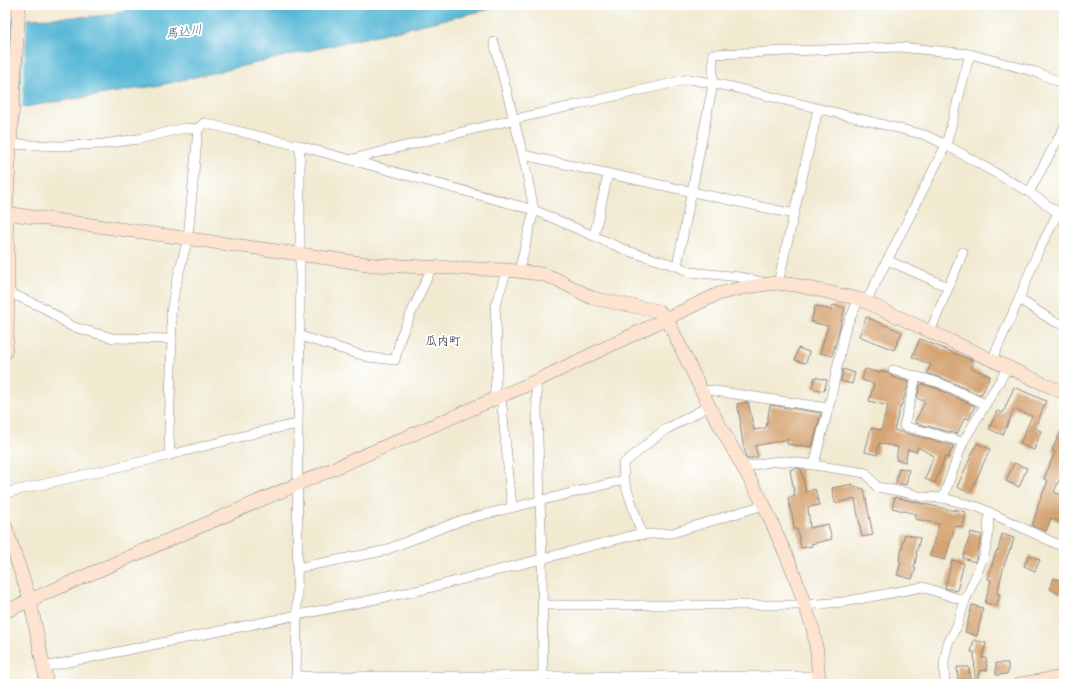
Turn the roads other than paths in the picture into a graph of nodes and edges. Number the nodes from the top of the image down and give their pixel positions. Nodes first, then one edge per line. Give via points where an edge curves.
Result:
1 (19, 5) edge
2 (494, 42) dead end
3 (970, 54) junction
4 (714, 84) junction
5 (1064, 85) edge
6 (818, 109) junction
7 (515, 119) junction
8 (198, 128) junction
9 (1064, 128) edge
10 (10, 144) junction
11 (946, 145) junction
12 (300, 146) junction
13 (524, 155) junction
14 (350, 159) junction
15 (608, 174) junction
16 (691, 192) junction
17 (1029, 192) junction
18 (534, 210) junction
19 (5, 213) edge
20 (794, 214) junction
21 (1061, 215) edge
22 (594, 236) junction
23 (188, 238) junction
24 (963, 252) dead end
25 (299, 254) junction
26 (887, 260) junction
27 (677, 266) junction
28 (432, 267) junction
29 (513, 270) junction
30 (773, 284) junction
31 (948, 287) junction
32 (7, 292) edge
33 (1019, 299) junction
34 (863, 301) junction
35 (667, 319) junction
36 (1064, 325) edge
37 (930, 332) junction
38 (300, 336) junction
39 (172, 339) junction
40 (5, 353) edge
41 (992, 360) junction
42 (1008, 367) junction
43 (893, 370) dead end
44 (916, 377) junction
45 (536, 381) junction
46 (1064, 393) edge
47 (498, 398) junction
48 (706, 400) junction
49 (985, 404) junction
50 (828, 408) junction
51 (298, 424) junction
52 (963, 442) junction
53 (170, 455) junction
54 (814, 464) junction
55 (744, 467) junction
56 (624, 480) junction
57 (298, 484) junction
58 (5, 493) edge
59 (943, 498) junction
60 (540, 501) junction
61 (764, 505) junction
62 (512, 507) junction
63 (989, 512) junction
64 (5, 524) edge
65 (642, 535) junction
66 (1061, 546) dead end
67 (542, 559) junction
68 (297, 568) junction
69 (30, 600) junction
70 (965, 601) junction
71 (542, 605) junction
72 (805, 605) junction
73 (5, 612) edge
74 (297, 616) junction
75 (44, 667) junction
76 (1064, 677) edge
77 (296, 680) edge
78 (543, 680) edge
79 (819, 680) edge
80 (47, 684) edge
81 (945, 684) edge
82 (1020, 684) edge

1 - 10 street
2 - 7 street
3 - 4 street via 899,47 713,54
3 - 5 street via 1036,72
3 - 11 street
4 - 6 street
4 - 7 street via 690,79
4 - 16 street
6 - 11 street via 925,135
6 - 20 street
7 - 13 street
7 - 14 street
8 - 10 street via 185,128 103,144
8 - 12 street via 204,124
8 - 23 street
9 - 17 street
10 - 19 street
11 - 17 street
11 - 26 street
12 - 14 street
12 - 25 street
13 - 15 street
13 - 18 street
14 - 18 street
15 - 16 street
15 - 22 street
16 - 20 street
16 - 27 street
17 - 21 street
18 - 22 street
18 - 29 street
19 - 23 street
19 - 32 street via 8,249
20 - 30 street
21 - 33 street via 1037,254
22 - 27 street via 628,251
23 - 25 street
23 - 39 street via 171,313
24 - 31 street
25 - 28 street via 374,265
25 - 38 street
26 - 31 street
26 - 34 street
27 - 30 street via 690,272 740,277
28 - 29 street
28 - 38 street via 401,336 395,360 368,357
29 - 35 street via 556,279 592,298 659,311
29 - 47 street via 495,306
30 - 34 street via 795,285
30 - 35 street via 718,294
31 - 37 street
32 - 39 street via 44,308 71,326 91,332 113,338
32 - 40 street
33 - 36 street via 1053,321
33 - 41 street
34 - 37 street
34 - 50 street via 845,330
35 - 45 street
35 - 48 street
37 - 41 street
38 - 51 street
39 - 53 street via 168,433
41 - 42 street
42 - 46 street
42 - 49 street
43 - 44 street
44 - 49 street via 940,383
44 - 52 street via 904,426
45 - 47 street
45 - 60 street
47 - 57 street
47 - 62 street
48 - 50 street via 709,390
48 - 55 street
48 - 56 street via 622,464
49 - 52 street
50 - 54 street
51 - 53 street
51 - 57 street
52 - 59 street
53 - 58 street
54 - 55 street via 787,461
54 - 59 street via 866,473 877,487 922,497
55 - 61 street
56 - 60 street
56 - 65 street
57 - 68 street
57 - 69 street
59 - 63 street
60 - 62 street
60 - 67 street
61 - 65 street via 672,533
61 - 72 street
62 - 68 street via 462,520 383,551
63 - 66 street
63 - 70 street via 984,556
64 - 69 street
65 - 67 street
67 - 71 street
67 - 74 street via 425,589
68 - 74 street
69 - 73 street
69 - 75 street
70 - 72 street via 923,588 843,602
70 - 81 street via 948,643 944,662
71 - 72 street
71 - 78 street
72 - 79 street via 817,652
74 - 75 street
74 - 77 street
75 - 80 street
76 - 82 street
77 - 78 street
78 - 79 street

